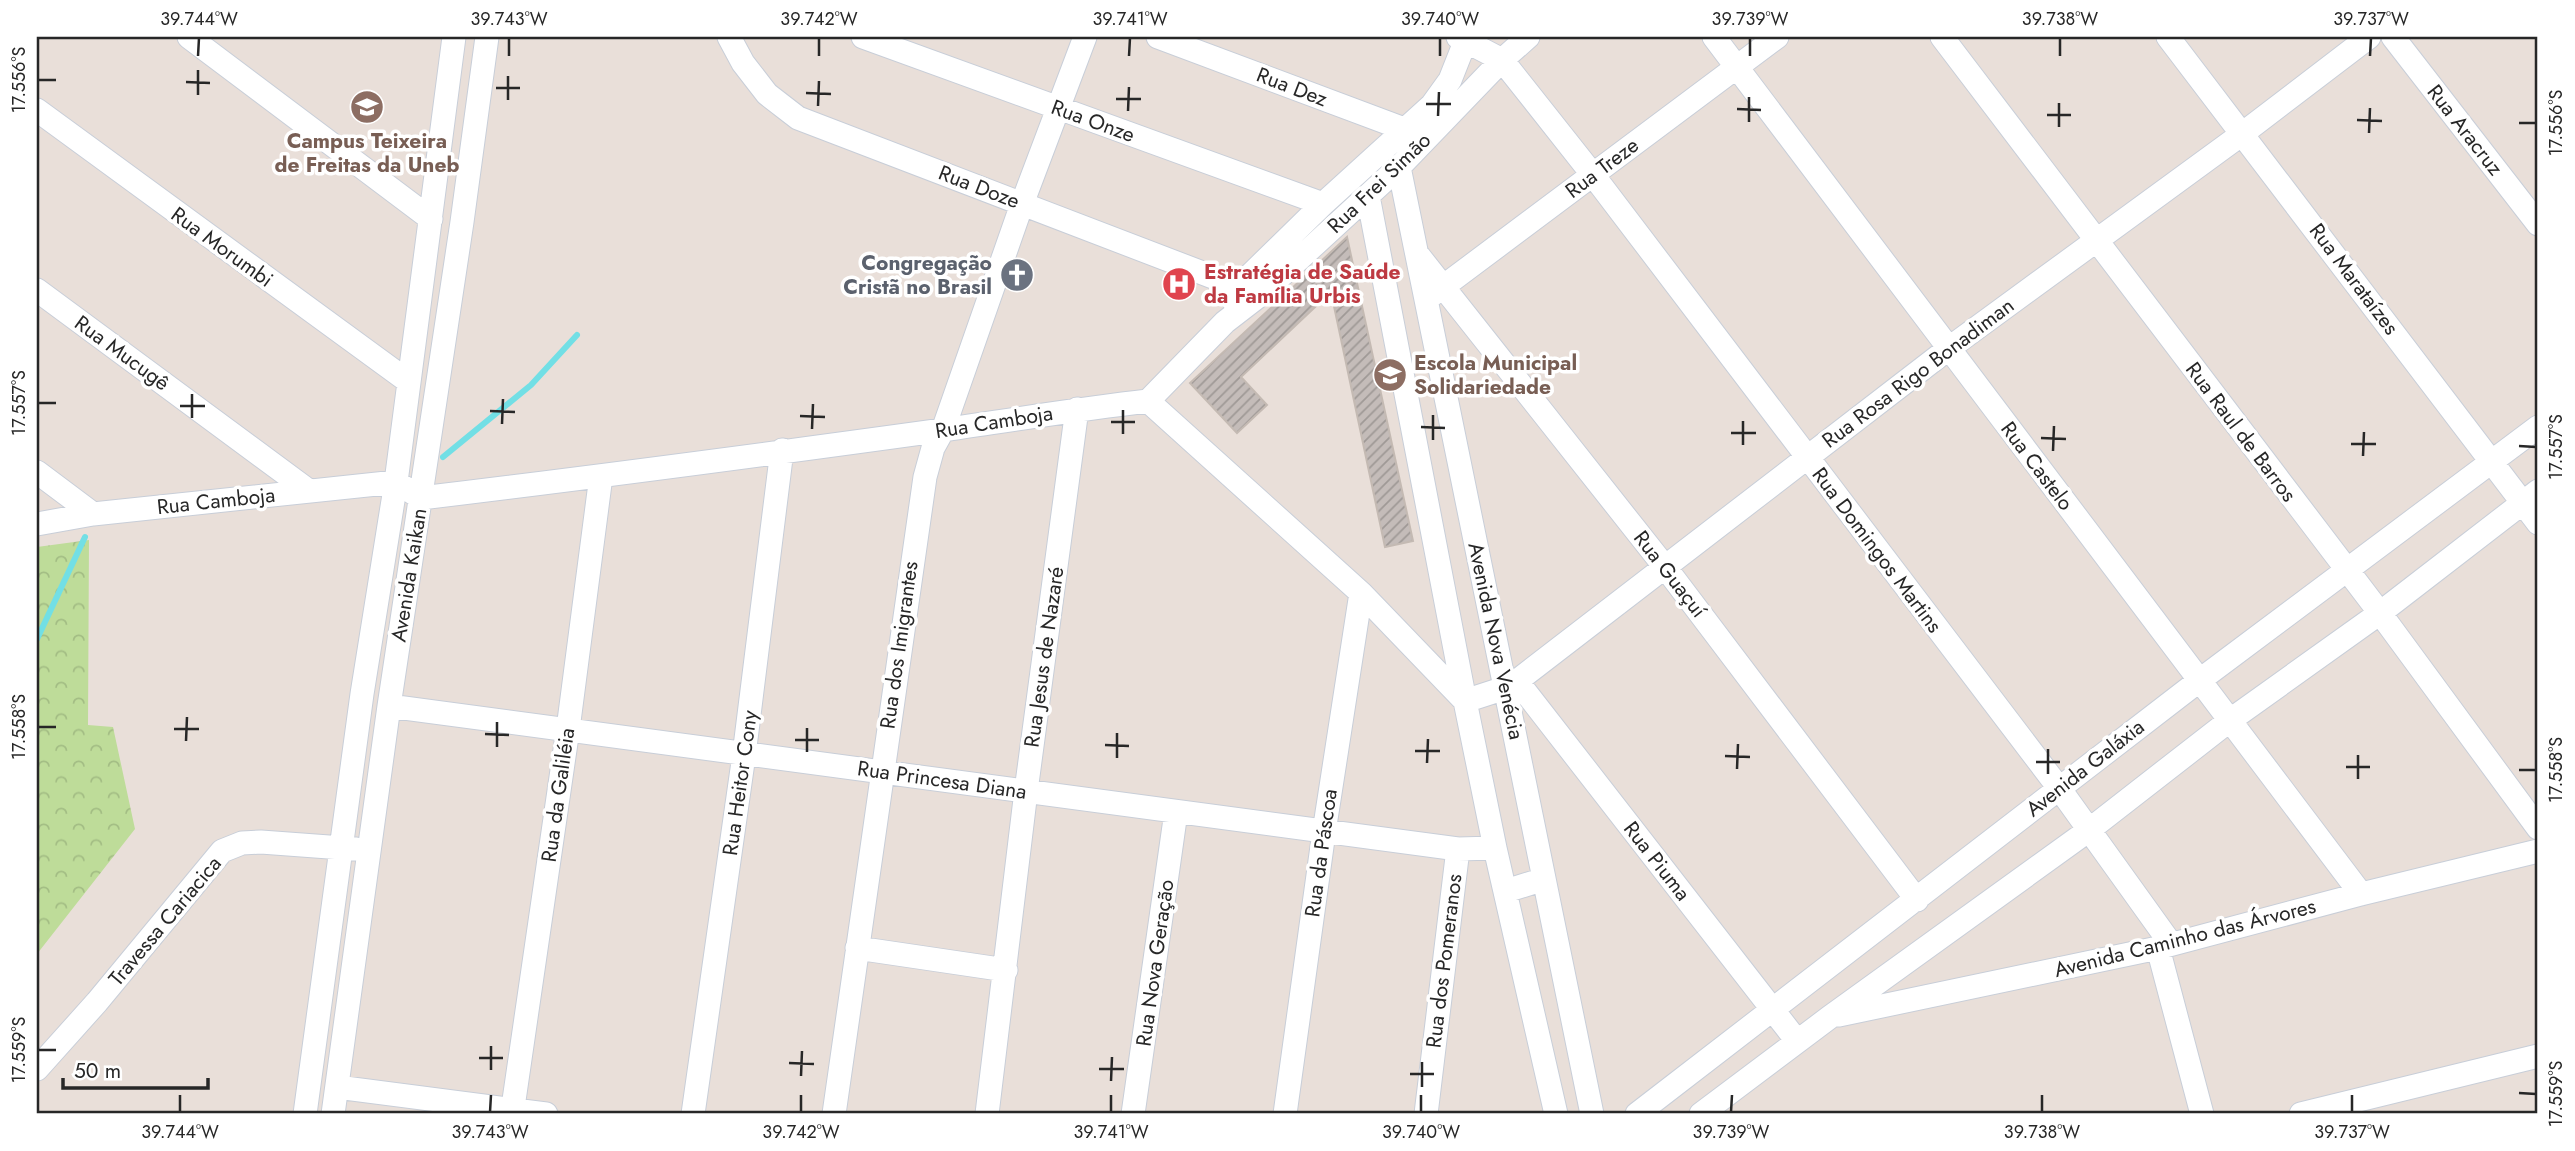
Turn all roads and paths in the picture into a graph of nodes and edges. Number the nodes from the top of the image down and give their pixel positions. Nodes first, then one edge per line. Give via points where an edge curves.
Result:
1 (189, 37) edge
2 (454, 37) edge
3 (487, 37) edge
4 (729, 37) edge
5 (863, 37) edge
6 (1085, 37) edge
7 (1158, 37) edge
8 (1528, 37) edge
9 (1714, 37) edge
10 (1777, 37) edge
11 (1942, 37) edge
12 (2168, 37) edge
13 (2369, 37) edge
14 (2393, 37) edge
15 (1464, 38) edge
16 (1502, 60) junction
17 (1737, 68) junction
18 (1056, 108) junction
19 (37, 110) edge
20 (2242, 134) junction
21 (1411, 138) junction
22 (1399, 167) junction
23 (1593, 175) junction
24 (1368, 196) junction
25 (1022, 204) junction
26 (1323, 204) junction
27 (431, 219) junction
28 (2538, 224) edge
29 (2096, 239) junction
30 (1238, 287) junction
31 (37, 290) edge
32 (1435, 293) junction
33 (1260, 295) junction
34 (1225, 322) junction
35 (1948, 349) junction
36 (1437, 350) junction
37 (1399, 357) junction
38 (409, 382) junction
39 (1148, 401) junction
40 (1077, 409) junction
41 (2538, 428) edge
42 (943, 430) junction
43 (782, 450) junction
44 (1807, 458) junction
45 (2493, 463) junction
46 (37, 472) edge
47 (601, 476) junction
48 (409, 490) junction
49 (309, 491) junction
50 (2531, 497) edge
51 (93, 514) junction
52 (2538, 523) edge
53 (37, 524) edge
54 (1665, 567) junction
55 (2346, 570) junction
56 (1361, 593) junction
57 (2380, 613) junction
58 (2200, 680) junction
59 (1511, 684) junction
60 (1465, 701) junction
61 (389, 706) junction
62 (2230, 721) junction
63 (568, 729) junction
64 (744, 754) junction
65 (881, 771) junction
66 (2059, 788) junction
67 (1026, 791) junction
68 (1176, 811) junction
69 (2538, 828) edge
70 (2089, 830) junction
71 (1324, 832) junction
72 (342, 848) junction
73 (1495, 848) junction
74 (1458, 849) junction
75 (369, 850) junction
76 (2538, 851) edge
77 (1544, 879) junction
78 (1506, 891) junction
79 (2361, 894) junction
80 (1917, 901) junction
81 (2164, 946) junction
82 (857, 948) junction
83 (1006, 970) junction
84 (1773, 1009) junction
85 (1830, 1017) junction
86 (1797, 1041) junction
87 (2538, 1056) edge
88 (37, 1069) edge
89 (337, 1087) junction
90 (512, 1112) edge
91 (305, 1114) edge
92 (333, 1114) edge
93 (546, 1114) edge
94 (693, 1114) edge
95 (834, 1114) edge
96 (987, 1114) edge
97 (1133, 1114) edge
98 (1285, 1114) edge
99 (1426, 1114) edge
100 (1556, 1114) edge
101 (1592, 1114) edge
102 (1637, 1114) edge
103 (1701, 1114) edge
104 (2202, 1114) edge
105 (2301, 1114) edge

1 - 27 street
2 - 27 street, Avenida Kaikan
3 - 48 street, Avenida Kaikan
4 - 25 street, Rua Doze via 767,94 798,118
5 - 18 street, Rua Onze
6 - 18 street, Rua dos Imigrantes
7 - 21 street, Rua Dez
8 - 16 street, Rua Frei Simão
9 - 17 street, Rua Castelo
10 - 17 street, Rua Treze
11 - 29 street, Rua Raul de Barros
12 - 20 street, Rua Marataízes
13 - 20 street, Rua Rosa Rigo Bonadiman
14 - 28 street, Rua Aracruz
15 - 16 street
15 - 21 street via 1450,80
16 - 21 street, Rua Frei Simão
16 - 23 street, Rua Domingos Martins
17 - 23 street, Rua Treze
17 - 35 street, Rua Castelo
18 - 25 street, Rua dos Imigrantes
18 - 26 street, Rua Onze
19 - 38 street, Rua Morumbi
20 - 29 street, Rua Rosa Rigo Bonadiman
20 - 45 street, Rua Marataízes
21 - 22 street, Rua Frei Simão
21 - 26 street, Rua Frei Simão
22 - 24 street, Rua Frei Simão
22 - 32 street, Avenida Nova Venécia via 1417,253
23 - 32 street, Rua Treze
23 - 44 street, Rua Domingos Martins
24 - 33 street, Rua Frei Simão
24 - 37 street, Avenida Nova Venécia
25 - 30 street, Rua Doze
25 - 42 street, Rua dos Imigrantes
26 - 30 street, Rua Frei Simão
27 - 38 street, Avenida Kaikan
29 - 35 street, Rua Rosa Rigo Bonadiman
29 - 55 street, Rua Raul de Barros
30 - 33 street, Rua Doze
30 - 34 street, Rua Frei Simão
31 - 49 street, Rua Mucugê
32 - 36 street, Avenida Nova Venécia
32 - 54 street, Rua Guaçuí
33 - 34 street, Rua Frei Simão
34 - 39 street, Rua Frei Simão
35 - 44 street, Rua Rosa Rigo Bonadiman
35 - 58 street, Rua Castelo
36 - 37 street
36 - 59 street, Avenida Nova Venécia
37 - 60 street, Avenida Nova Venécia
38 - 48 street, Avenida Kaikan
39 - 40 street, Rua Camboja
39 - 56 street
40 - 42 street, Rua Camboja
40 - 67 street, Rua Jesus de Nazaré
41 - 45 street, Avenida Galáxia
42 - 43 street, Rua Camboja
42 - 65 street, Rua dos Imigrantes via 925,477
43 - 47 street, Rua Camboja
43 - 64 street, Rua Heitor Cony
44 - 54 street, Rua Rosa Rigo Bonadiman
44 - 66 street, Rua Domingos Martins
45 - 50 street, Rua Marataízes
45 - 55 street, Avenida Galáxia
46 - 51 street
47 - 48 street, Rua Camboja
47 - 63 street, Rua da Galiléia
48 - 49 street, Rua Camboja
48 - 61 street, Avenida Kaikan
48 - 72 street, Avenida Kaikan via 362,694
49 - 51 street, Rua Camboja
50 - 52 street, Rua Marataízes
50 - 57 street
51 - 53 street, Rua Camboja
54 - 59 street, Rua Rosa Rigo Bonadiman
54 - 80 street, Rua Guaçuí
55 - 57 street, Rua Raul de Barros
55 - 58 street, Avenida Galáxia
56 - 60 street
56 - 71 street, Rua da Páscoa
57 - 62 street
57 - 69 street, Rua Raul de Barros
58 - 62 street, Rua Castelo
58 - 66 street, Avenida Galáxia
59 - 60 street, Rua Rosa Rigo Bonadiman
59 - 77 street, Avenida Nova Venécia
59 - 84 street, Rua Piuma
60 - 73 street, Avenida Nova Venécia
61 - 63 street, Rua Princesa Diana
61 - 75 street, Avenida Kaikan
62 - 70 street
62 - 79 street, Rua Castelo
63 - 64 street, Rua Princesa Diana
63 - 90 street, Rua da Galiléia
64 - 65 street, Rua Princesa Diana
64 - 94 street, Rua Heitor Cony
65 - 67 street, Rua Princesa Diana
65 - 82 street, Rua dos Imigrantes
66 - 70 street, Rua Domingos Martins
66 - 80 street, Avenida Galáxia
67 - 68 street, Rua Princesa Diana
67 - 83 street, Rua Jesus de Nazaré
68 - 71 street, Rua Princesa Diana
68 - 97 street, Rua Nova Geração
70 - 81 street, Rua Domingos Martins
70 - 85 street
71 - 74 street, Rua Princesa Diana
71 - 98 street, Rua da Páscoa
72 - 75 street, Travessa Cariacica
72 - 88 street, Travessa Cariacica via 242,843 222,852
72 - 91 street, Avenida Kaikan
73 - 74 street, Rua Princesa Diana
73 - 78 street, Avenida Nova Venécia
74 - 99 street, Rua dos Pomeranos
75 - 89 street, Avenida Kaikan
76 - 79 street, Avenida Caminho das Árvores
77 - 78 street
77 - 101 street, Avenida Nova Venécia
78 - 100 street, Avenida Nova Venécia
79 - 81 street, Avenida Caminho das Árvores
80 - 84 street, Avenida Galáxia
81 - 85 street, Avenida Caminho das Árvores
81 - 104 street
82 - 83 street
82 - 95 street, Rua dos Imigrantes
83 - 96 street, Rua Jesus de Nazaré
84 - 86 street, Rua Piuma
84 - 102 street, Avenida Galáxia
85 - 86 street
86 - 103 street
87 - 105 street
89 - 90 street
89 - 92 street, Avenida Kaikan
90 - 93 street

